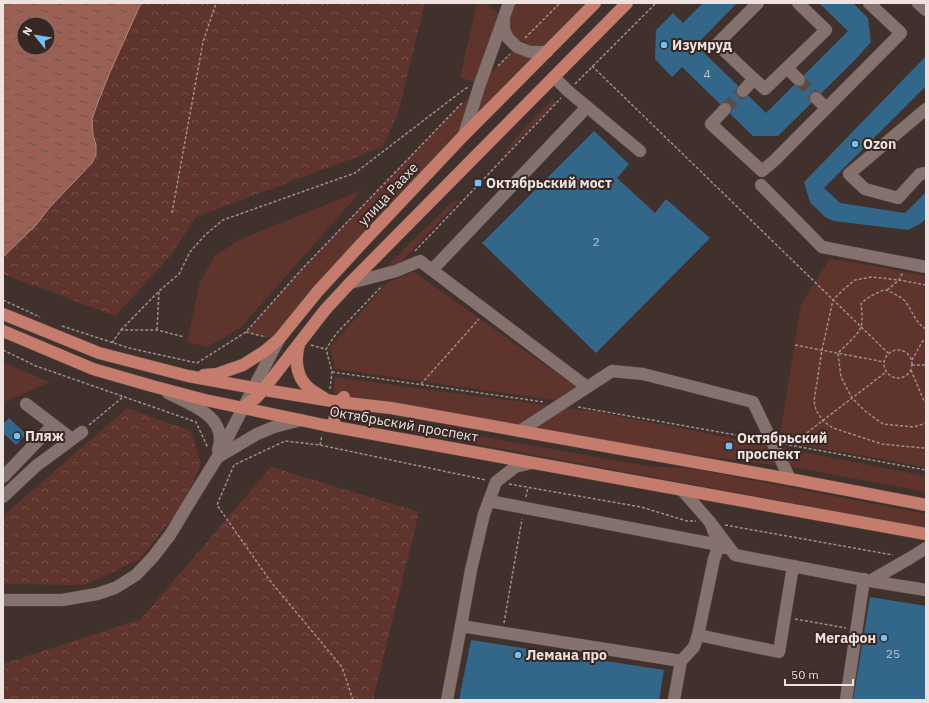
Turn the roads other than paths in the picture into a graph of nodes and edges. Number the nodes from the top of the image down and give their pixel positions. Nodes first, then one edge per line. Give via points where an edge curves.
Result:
1 (595, 3) edge
2 (627, 3) edge
3 (758, 3) edge
4 (798, 3) edge
5 (869, 3) edge
6 (918, 3) edge
7 (504, 9) edge
8 (926, 10) edge
9 (547, 52) junction
10 (787, 68) junction
11 (554, 77) junction
12 (754, 79) junction
13 (799, 80) tunnel mouth
14 (743, 91) tunnel mouth
15 (816, 98) tunnel mouth
16 (587, 107) junction
17 (826, 108) junction
18 (725, 109) tunnel mouth
19 (926, 109) edge
20 (464, 135) junction
21 (640, 151) dead end
22 (926, 173) edge
23 (762, 185) dead end
24 (926, 267) edge
25 (432, 270) junction
26 (350, 283) junction
27 (3, 314) edge
28 (3, 331) edge
29 (279, 339) junction
30 (299, 343) junction
31 (188, 376) junction
32 (152, 386) junction
33 (587, 387) junction
34 (258, 389) junction
35 (333, 401) junction
36 (26, 404) dead end
37 (242, 408) junction
38 (301, 420) junction
39 (53, 425) junction
40 (333, 426) junction
41 (520, 431) junction
42 (82, 432) road end
43 (72, 439) junction
44 (216, 458) junction
45 (532, 463) junction
46 (3, 476) edge
47 (790, 478) junction
48 (682, 490) junction
49 (5, 492) edge
50 (489, 501) junction
51 (926, 505) edge
52 (710, 522) junction
53 (926, 534) edge
54 (719, 545) junction
55 (926, 548) edge
56 (731, 550) junction
57 (793, 566) junction
58 (867, 580) junction
59 (926, 590) edge
60 (3, 600) edge
61 (461, 626) junction
62 (698, 635) junction
63 (681, 661) junction
64 (447, 700) edge
65 (674, 700) edge
66 (846, 700) edge

1 - 9 main road, улица Раахе
2 - 11 main road
3 - 12 street via 717,44
4 - 10 street via 826,30
5 - 17 street via 901,33
6 - 8 street
7 - 9 street via 504,30 516,47 530,52
7 - 20 street
9 - 20 main road, улица Раахе
10 - 12 street via 765,89
10 - 13 street
11 - 16 street
11 - 26 main road
12 - 14 street
15 - 17 street
16 - 21 street
16 - 25 street
17 - 18 street via 762,171 711,124
19 - 22 street via 849,174 864,189 898,198 920,174
20 - 29 main road, улица Раахе via 318,291
23 - 24 street via 822,247
25 - 26 street via 416,257 396,271
25 - 33 street
26 - 30 main road
27 - 31 main road, Октябрьский проспект via 99,353
28 - 32 main road, Октябрьский проспект via 93,369
29 - 31 main road, улица Раахе via 242,365 218,374
29 - 34 street
30 - 34 main road
30 - 35 main road via 297,368 300,378 309,389
31 - 34 main road, Октябрьский проспект
32 - 37 main road, Октябрьский проспект
32 - 44 street via 204,410 212,418 218,428 220,440
33 - 41 street
33 - 47 street via 612,371 643,374 753,402
34 - 35 main road, Октябрьский проспект
34 - 37 main road via 256,398
35 - 40 main road
35 - 41 main road, Октябрьский проспект via 348,395 424,406 434,416
36 - 39 street
37 - 38 main road, Октябрьский проспект
37 - 44 street
38 - 40 main road, Октябрьский проспект
38 - 44 street via 274,427
39 - 43 street
39 - 46 street
40 - 45 main road, Октябрьский проспект
41 - 47 main road, Октябрьский проспект
42 - 43 street
43 - 49 street
44 - 60 street via 170,535 136,575 115,588 90,595 62,600
45 - 48 main road, Октябрьский проспект
45 - 50 street via 515,468 496,482
47 - 51 main road, Октябрьский проспект
48 - 52 street
48 - 53 main road, Октябрьский проспект
50 - 54 street
50 - 61 street via 471,570
52 - 54 street
52 - 56 street
54 - 56 street
54 - 62 street
55 - 58 street
56 - 57 street via 735,555
57 - 58 street
57 - 62 street via 779,652
58 - 59 street
58 - 66 street via 856,630
61 - 63 street
61 - 64 street
62 - 63 street via 694,647
63 - 65 street

